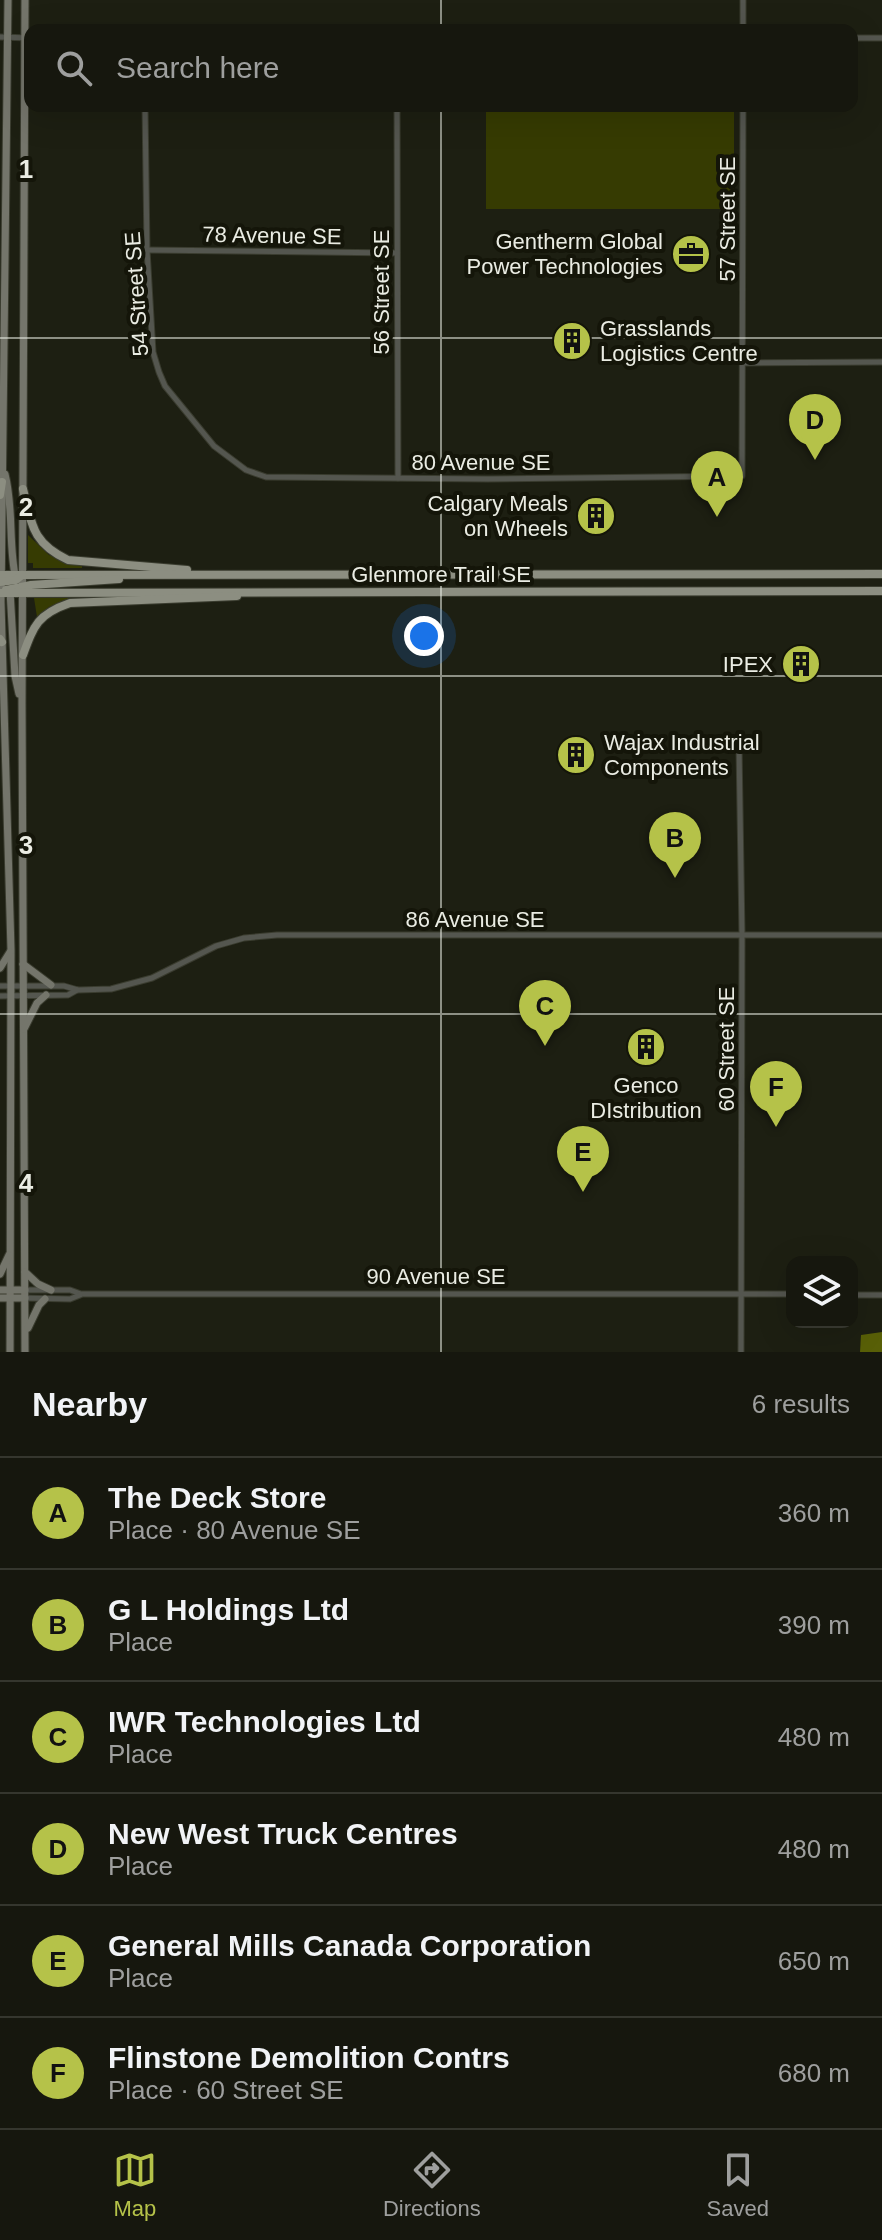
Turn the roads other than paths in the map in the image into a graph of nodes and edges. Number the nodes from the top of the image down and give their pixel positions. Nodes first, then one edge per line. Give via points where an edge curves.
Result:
1 (25, 0) edge
2 (743, 0) edge
3 (8, 2) edge
4 (0, 22) edge
5 (27, 24) edge
6 (743, 24) edge
7 (4, 38) edge
8 (858, 38) edge
9 (882, 38) edge
10 (27, 112) edge
11 (145, 112) edge
12 (397, 112) edge
13 (743, 112) edge
14 (147, 250) junction
15 (397, 253) junction
16 (882, 362) edge
17 (742, 363) junction
18 (225, 456) joint
19 (2, 464) junction
20 (742, 476) joint
21 (398, 478) junction
22 (2, 482) junction
23 (23, 489) junction
24 (0, 495) edge
25 (882, 574) edge
26 (207, 575) junction
27 (10, 584) edge
28 (882, 591) edge
29 (250, 592) junction
30 (1, 641) edge
31 (23, 655) junction
32 (22, 704) junction
33 (739, 746) dead end
34 (742, 934) junction
35 (882, 935) edge
36 (11, 950) junction
37 (23, 964) junction
38 (0, 968) edge
39 (51, 985) junction
40 (0, 986) edge
41 (10, 986) junction
42 (23, 986) junction
43 (78, 990) junction
44 (10, 995) junction
45 (23, 995) junction
46 (46, 995) junction
47 (0, 996) edge
48 (1, 1010) edge
49 (10, 1018) junction
50 (23, 1031) junction
51 (11, 1249) junction
52 (25, 1272) junction
53 (0, 1274) edge
54 (0, 1290) edge
55 (51, 1290) junction
56 (9, 1294) junction
57 (25, 1294) junction
58 (81, 1294) junction
59 (742, 1294) junction
60 (786, 1294) edge
61 (858, 1295) edge
62 (882, 1295) edge
63 (0, 1298) edge
64 (45, 1299) junction
65 (0, 1313) edge
66 (9, 1325) junction
67 (26, 1333) junction
68 (10, 1352) edge
69 (25, 1352) edge
70 (741, 1352) edge

1 - 5 main road
2 - 6 street
3 - 4 main road
3 - 7 main road
7 - 19 main road
8 - 9 street
10 - 23 main road
11 - 14 street, 54 Street SE
12 - 15 street, 56 Street SE
13 - 17 street, 57 Street SE
14 - 15 street, 78 Avenue SE
14 - 18 street, 54 Street SE via 153,352 159,372
15 - 21 street, 56 Street SE
16 - 17 street
17 - 20 street, 57 Street SE
18 - 21 street, 80 Avenue SE via 266,477
19 - 22 main road
19 - 27 main road via 10,492
20 - 21 street, 80 Avenue SE
22 - 24 main road
22 - 27 main road
23 - 26 main road via 36,537 68,560
23 - 27 main road
25 - 26 main road, Glenmore Trail SE
26 - 27 main road, Glenmore Trail SE
27 - 29 main road, Glenmore Trail SE
27 - 30 main road
27 - 31 main road
27 - 32 main road via 15,676
28 - 29 main road, Glenmore Trail SE
29 - 31 main road via 234,598 70,603 38,620
30 - 36 main road
31 - 32 main road
32 - 37 main road
33 - 34 street, 60 Street SE
34 - 35 street, 86 Avenue SE
34 - 43 street, 86 Avenue SE via 277,935 216,946 131,985
34 - 59 street, 60 Street SE
36 - 38 main road
36 - 41 main road
37 - 39 main road
37 - 42 main road
39 - 42 street, 86 Avenue SE
39 - 43 street, 86 Avenue SE
40 - 41 street, 86 Avenue SE
41 - 42 street, 86 Avenue SE
41 - 44 main road
42 - 45 main road
43 - 46 street, 86 Avenue SE
44 - 45 street, 86 Avenue SE
44 - 47 street, 86 Avenue SE
44 - 49 main road
45 - 46 street, 86 Avenue SE
45 - 50 main road
46 - 50 main road
48 - 49 main road
49 - 51 main road
50 - 52 main road
51 - 53 main road
51 - 56 main road
52 - 55 main road
52 - 57 main road
54 - 56 main road, 90 Avenue SE
55 - 57 street, 90 Avenue SE
55 - 58 street, 90 Avenue SE
56 - 57 main road, 90 Avenue SE
56 - 63 main road, 90 Avenue SE
56 - 66 main road
57 - 64 street, 90 Avenue SE
57 - 67 main road
58 - 59 street, 90 Avenue SE
58 - 64 street, 90 Avenue SE
59 - 60 street, 90 Avenue SE
59 - 70 street, 60 Street SE
61 - 62 street
64 - 67 main road
65 - 66 main road
66 - 68 main road
67 - 69 main road

